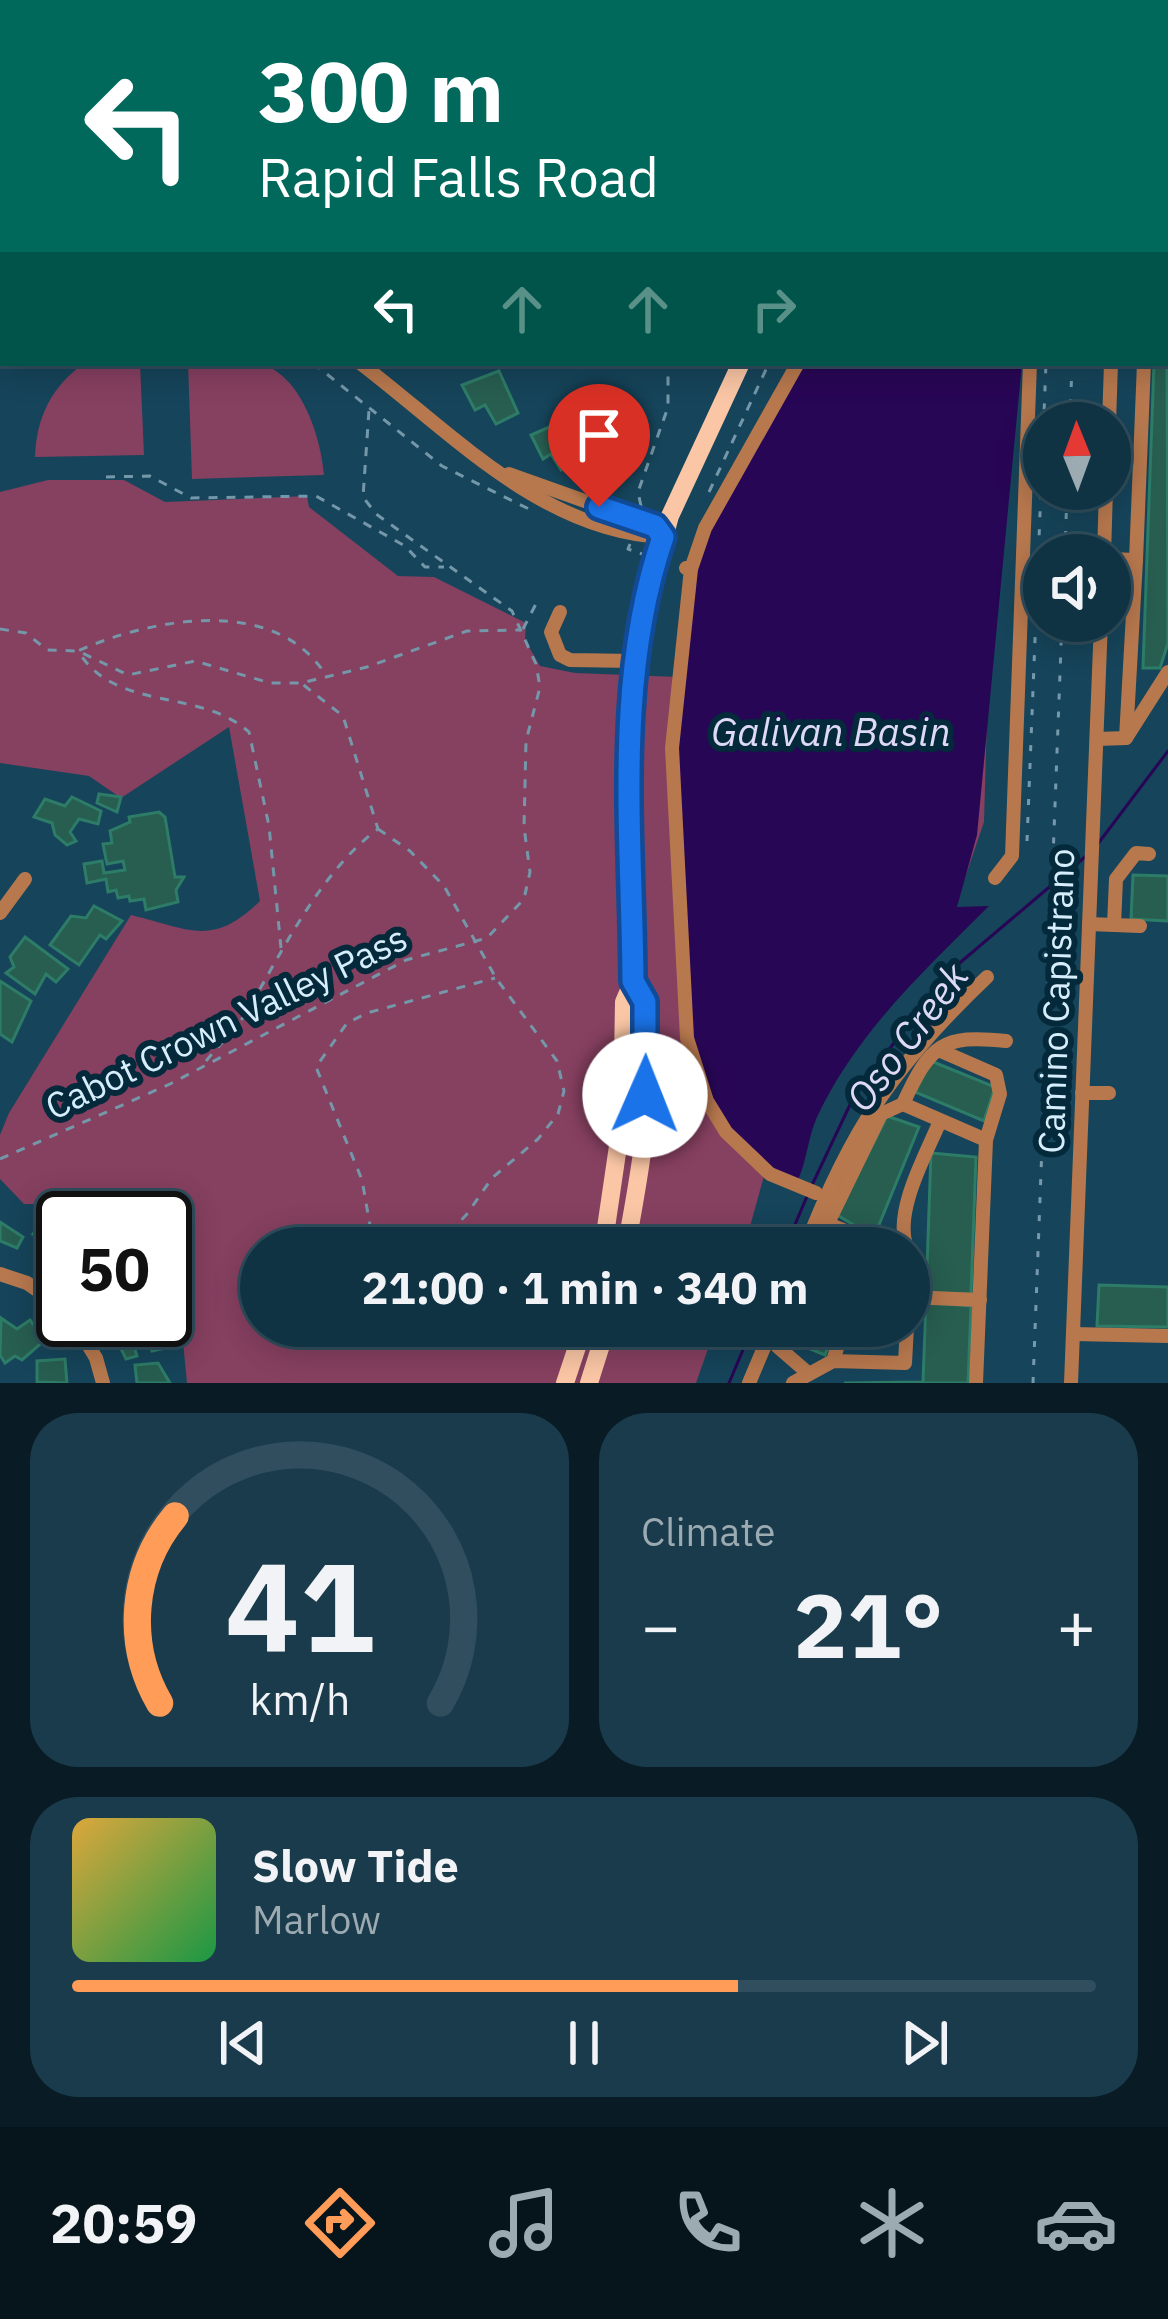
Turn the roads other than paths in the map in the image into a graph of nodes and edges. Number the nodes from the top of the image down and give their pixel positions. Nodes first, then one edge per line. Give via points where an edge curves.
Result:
1 (364, 366) edge
2 (740, 366) edge
3 (796, 366) edge
4 (1030, 366) edge
5 (1111, 366) edge
6 (1144, 366) edge
7 (1109, 402) edge
8 (503, 472) junction
9 (663, 537) junction
10 (1131, 559) edge
11 (1136, 560) junction
12 (560, 611) dead end
13 (1100, 642) edge
14 (634, 661) junction
15 (1168, 671) edge
16 (1126, 738) junction
17 (1096, 739) junction
18 (1149, 854) dead end
19 (994, 878) dead end
20 (25, 879) dead end
21 (0, 914) edge
22 (1089, 924) junction
23 (1114, 926) junction
24 (1140, 926) dead end
25 (987, 977) dead end
26 (633, 981) junction
27 (1006, 1042) dead end
28 (941, 1051) junction
29 (1082, 1093) junction
30 (1109, 1093) dead end
31 (903, 1104) junction
32 (940, 1121) junction
33 (986, 1140) junction
34 (819, 1195) junction
35 (826, 1222) junction
36 (606, 1227) edge
37 (629, 1227) edge
38 (811, 1227) edge
39 (824, 1227) edge
40 (837, 1227) edge
41 (910, 1227) edge
42 (0, 1274) edge
43 (36, 1289) edge
44 (930, 1299) edge
45 (980, 1300) junction
46 (1073, 1334) junction
47 (1168, 1336) edge
48 (90, 1347) edge
49 (577, 1347) edge
50 (600, 1347) edge
51 (764, 1347) edge
52 (778, 1347) edge
53 (836, 1347) edge
54 (906, 1347) edge
55 (829, 1364) junction
56 (808, 1373) junction
57 (104, 1383) edge
58 (565, 1383) edge
59 (589, 1383) edge
60 (749, 1383) edge
61 (793, 1383) edge
62 (825, 1383) edge
63 (976, 1383) edge
64 (1071, 1383) edge

1 - 8 street
2 - 9 main road
3 - 34 street via 689,569 672,748 687,1038 716,1118 760,1165
4 - 19 street via 1012,856
5 - 7 street
6 - 11 street
8 - 9 street via 655,526
8 - 9 street via 545,506 633,536
9 - 14 main road
10 - 11 street
11 - 16 street
12 - 14 street via 551,632 560,655
13 - 17 street, Camino Capistrano
14 - 26 main road
15 - 16 street
16 - 17 street
17 - 22 street, Camino Capistrano
18 - 23 street via 1136,853 1116,878
20 - 21 street
22 - 23 street
22 - 29 street, Camino Capistrano
23 - 24 street
25 - 34 street via 884,1087
26 - 36 main road via 624,1001 622,1119
26 - 37 main road via 645,1002 646,1058
27 - 28 street via 959,1036
28 - 31 street via 919,1069
28 - 33 street via 996,1075 1000,1094
29 - 30 street
29 - 46 street, Camino Capistrano
31 - 32 street
31 - 35 street via 881,1114
32 - 33 street
32 - 41 street via 916,1180
33 - 45 street
34 - 38 street
35 - 39 street
35 - 40 street
42 - 43 street
44 - 45 street
45 - 63 street
46 - 47 street
46 - 64 street, Camino Capistrano
48 - 57 street
49 - 58 main road
50 - 59 main road
51 - 60 street
52 - 56 street
53 - 55 street
54 - 55 street via 905,1363
55 - 56 street
55 - 62 street
56 - 61 street

